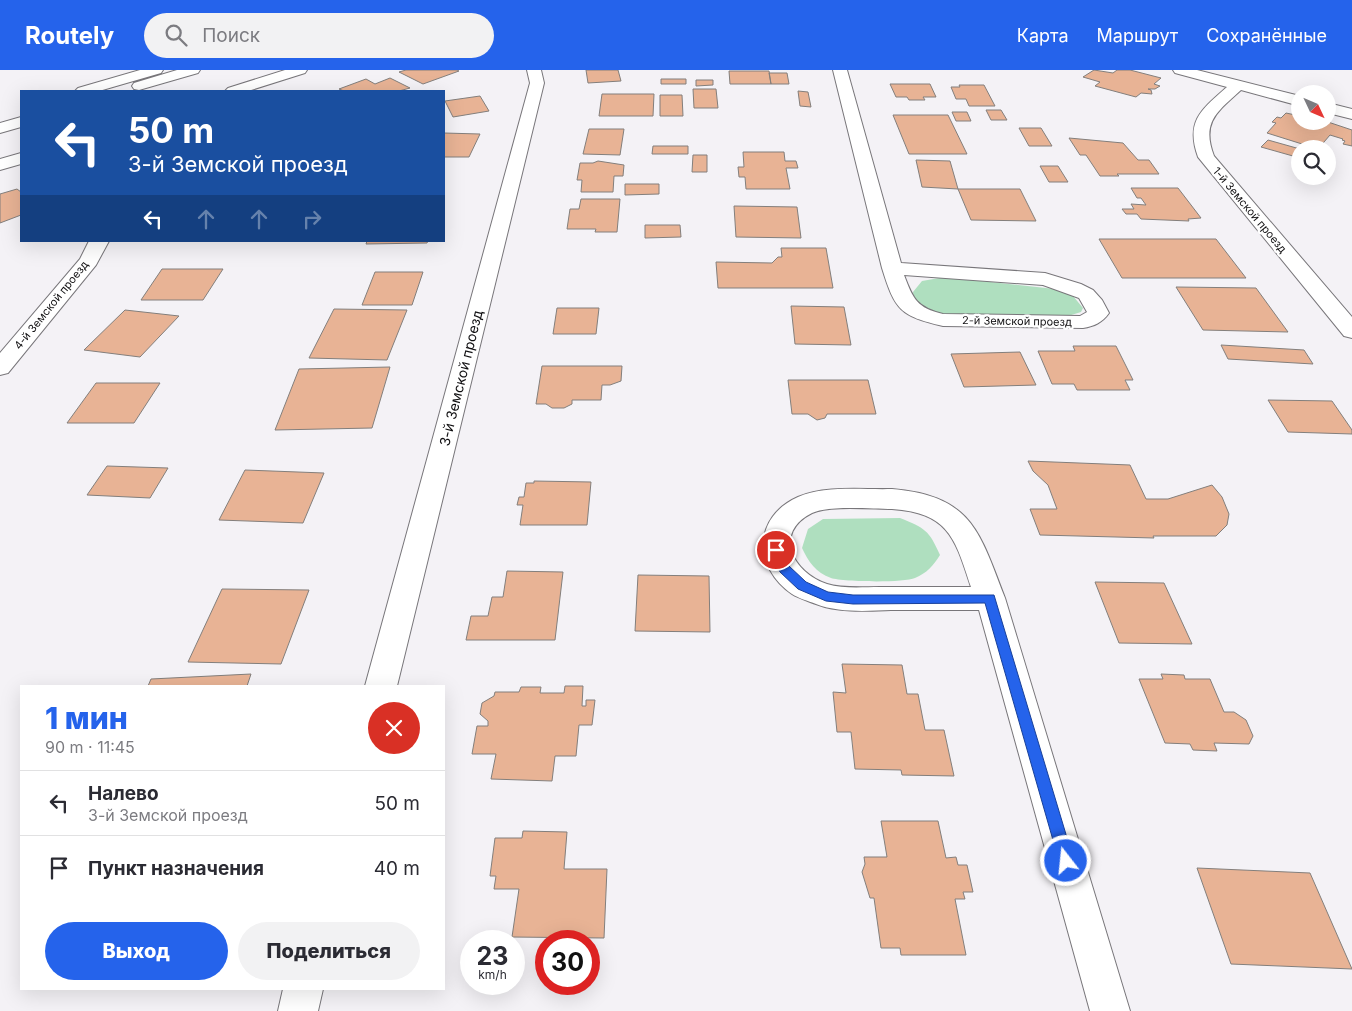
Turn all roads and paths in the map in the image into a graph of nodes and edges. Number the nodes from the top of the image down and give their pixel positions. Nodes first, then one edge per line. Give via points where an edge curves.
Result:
1 (156, 70) edge
2 (193, 70) edge
3 (300, 70) edge
4 (534, 70) edge
5 (840, 70) edge
6 (1180, 70) edge
7 (1238, 85) junction
8 (86, 90) edge
9 (126, 90) edge
10 (236, 90) edge
11 (1291, 99) edge
12 (20, 110) edge
13 (1336, 110) edge
14 (1352, 114) edge
15 (0, 116) edge
16 (20, 122) edge
17 (0, 128) edge
18 (20, 158) edge
19 (0, 165) edge
20 (98, 242) edge
21 (892, 268) junction
22 (1352, 331) edge
23 (0, 368) edge
24 (990, 598) junction
25 (381, 685) edge
26 (303, 990) edge
27 (298, 1011) edge
28 (1110, 1011) edge

1 - 8 street
2 - 9 street
3 - 10 street
4 - 25 street, 3-й Земской проезд via 537,83
5 - 21 street, 2-й Земской проезд
6 - 7 street
7 - 11 street
7 - 22 street, 1-й Земской проезд via 1202,122 1200,144 1206,157
12 - 15 street
13 - 14 street
16 - 17 street
18 - 19 street
20 - 23 street, 4-й Земской проезд via 89,261
21 - 21 street, 2-й Земской проезд via 1045,279 1086,294 1098,313 1083,322 943,320 923,316 905,304
24 - 24 street via 970,543 958,525 940,510 916,501 892,498 807,504 789,515 778,531 776,550 784,569 802,586 826,596 853,599
24 - 28 street
26 - 27 street

